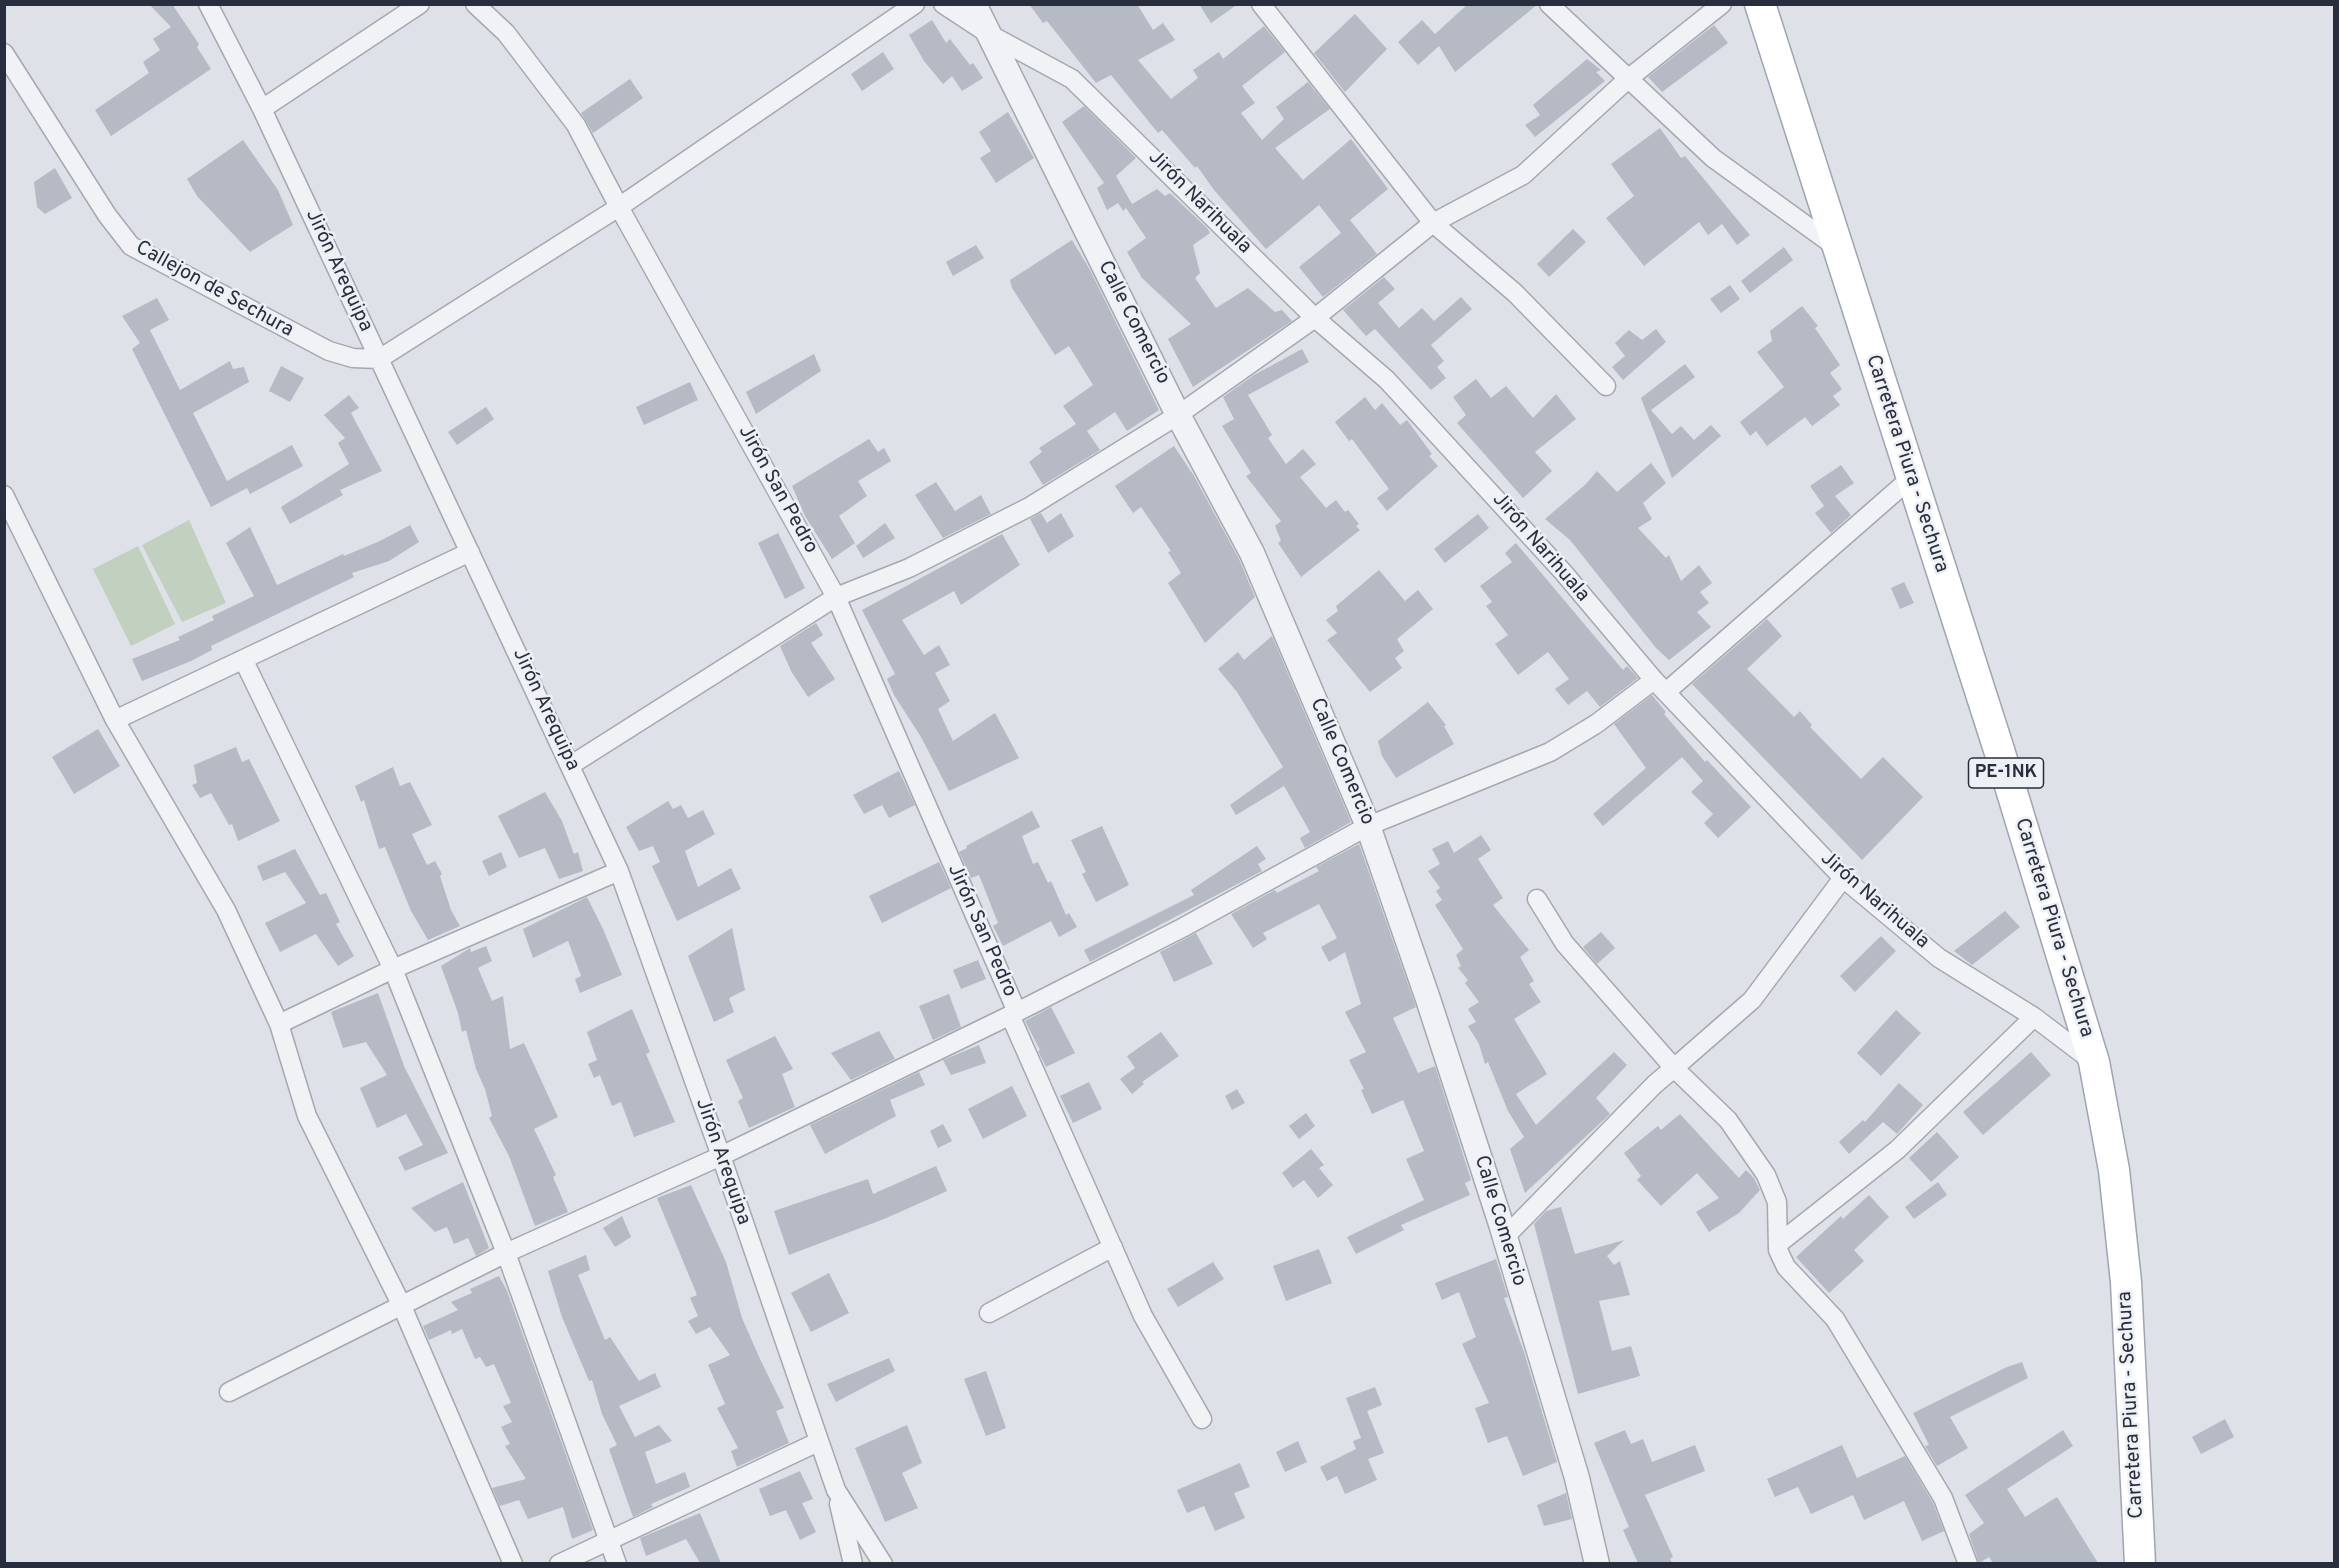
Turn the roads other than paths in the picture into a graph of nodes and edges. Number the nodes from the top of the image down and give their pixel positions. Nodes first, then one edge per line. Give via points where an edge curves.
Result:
1 (208, 4) edge
2 (420, 4) edge
3 (475, 4) edge
4 (915, 4) edge
5 (943, 4) edge
6 (974, 4) edge
7 (1261, 4) edge
8 (1549, 4) edge
9 (1722, 4) edge
10 (1760, 4) edge
11 (987, 33) junction
12 (4, 53) edge
13 (1629, 78) junction
14 (262, 109) junction
15 (619, 207) junction
16 (1433, 223) junction
17 (1836, 247) junction
18 (1315, 318) junction
19 (379, 359) junction
20 (1606, 386) dead end
21 (1178, 415) junction
22 (1911, 478) junction
23 (4, 495) edge
24 (470, 552) junction
25 (836, 597) junction
26 (244, 661) junction
27 (1660, 686) junction
28 (115, 720) junction
29 (571, 765) junction
30 (1368, 826) junction
31 (618, 871) junction
32 (1843, 878) junction
33 (1537, 899) dead end
34 (393, 969) junction
35 (1013, 1013) junction
36 (2034, 1017) junction
37 (279, 1024) junction
38 (2094, 1062) junction
39 (1674, 1068) junction
40 (721, 1156) junction
41 (1504, 1237) junction
42 (1778, 1244) junction
43 (1113, 1247) junction
44 (506, 1253) junction
45 (401, 1304) junction
46 (989, 1313) dead end
47 (229, 1392) dead end
48 (1202, 1419) dead end
49 (818, 1442) junction
50 (836, 1490) junction
51 (608, 1541) junction
52 (513, 1563) edge
53 (559, 1563) edge
54 (616, 1563) edge
55 (854, 1563) edge
56 (883, 1563) edge
57 (1597, 1563) edge
58 (1968, 1563) edge
59 (2140, 1563) edge

1 - 14 street, Jirón Arequipa
2 - 14 street
3 - 15 street, Jirón San Pedro via 506,33 576,125
4 - 15 street
5 - 11 street, Jirón Narihuala
6 - 11 street, Calle Comercio
7 - 16 street
8 - 13 street
9 - 13 street
10 - 17 main road, Carretera Piura - Sechura / PE-1NK
11 - 18 street, Jirón Narihuala via 1072,79
11 - 21 street, Calle Comercio
12 - 19 street, Callejon de Sechura via 107,215 131,246 329,351 353,358
13 - 16 street via 1523,175
13 - 17 street via 1713,158
14 - 19 street, Jirón Arequipa
15 - 19 street
15 - 25 street, Jirón San Pedro
16 - 18 street
16 - 20 street via 1515,292
17 - 22 main road, Carretera Piura - Sechura / PE-1NK
18 - 21 street
18 - 27 street, Jirón Narihuala via 1424,417
19 - 24 street, Jirón Arequipa
21 - 25 street via 1031,506 909,568
21 - 30 street, Calle Comercio via 1252,553
22 - 27 street
22 - 38 main road, Carretera Piura - Sechura / PE-1NK
23 - 28 street
24 - 26 street
24 - 29 street, Jirón Arequipa
25 - 29 street
25 - 35 street, Jirón San Pedro
26 - 28 street
26 - 34 street
27 - 30 street via 1550,752
27 - 32 street, Jirón Narihuala
28 - 37 street via 226,910
29 - 31 street, Jirón Arequipa
30 - 35 street via 1182,928
30 - 41 street, Calle Comercio
31 - 34 street
31 - 40 street, Jirón Arequipa
32 - 36 street, Jirón Narihuala via 1939,958
32 - 39 street via 1752,1000
33 - 39 street via 1565,944
34 - 37 street
34 - 44 street
35 - 40 street
35 - 43 street, Jirón San Pedro
36 - 38 street, Jirón Narihuala
36 - 42 street via 1897,1150
37 - 45 street via 307,1116
38 - 59 main road, Carretera Piura - Sechura / PE-1NK via 2114,1170 2126,1282
39 - 41 street
39 - 42 street via 1728,1120 1766,1175 1777,1202
40 - 44 street
40 - 49 street, Jirón Arequipa
41 - 57 street, Calle Comercio via 1577,1478
42 - 58 street via 1786,1267 1835,1319 1943,1498
43 - 46 street
43 - 48 street, Jirón San Pedro via 1143,1316
44 - 45 street
44 - 51 street
45 - 47 street
45 - 52 street
49 - 50 street, Jirón Arequipa
49 - 51 street
50 - 55 street
50 - 56 street
51 - 53 street
51 - 54 street

